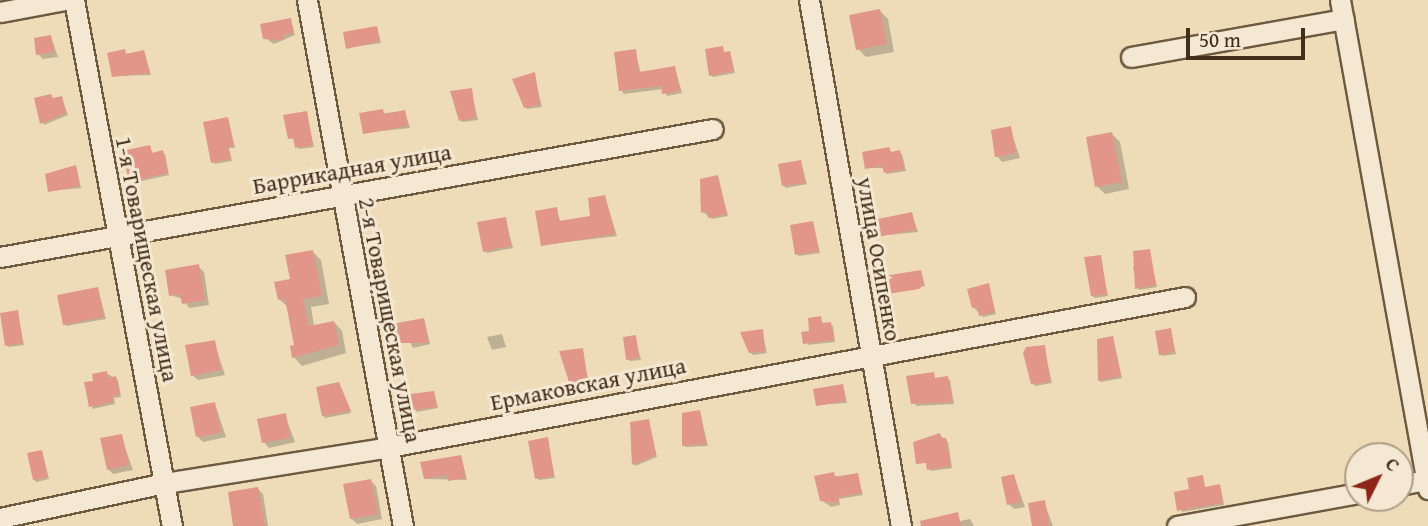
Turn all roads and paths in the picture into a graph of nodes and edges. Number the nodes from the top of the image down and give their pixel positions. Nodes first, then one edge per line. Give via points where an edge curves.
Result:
1 (64, 0) edge
2 (74, 0) edge
3 (307, 0) edge
4 (809, 0) edge
5 (1342, 10) edge
6 (0, 12) edge
7 (1131, 57) dead end
8 (713, 129) dead end
9 (342, 195) junction
10 (117, 235) junction
11 (0, 257) edge
12 (1185, 297) dead end
13 (871, 355) junction
14 (389, 447) junction
15 (165, 484) junction
16 (1427, 484) edge
17 (1344, 496) edge
18 (0, 518) edge
19 (172, 526) edge
20 (403, 526) edge
21 (901, 526) edge
22 (1177, 526) edge

1 - 6 street
2 - 10 street, 1-я Товарищеская улица
3 - 9 street, 2-я Товарищеская улица
4 - 13 street, улица Осипенко
5 - 7 street
5 - 16 street
8 - 9 street, Баррикадная улица
9 - 10 street, Баррикадная улица
9 - 14 street, 2-я Товарищеская улица
10 - 11 street, Баррикадная улица
10 - 15 street, 1-я Товарищеская улица
12 - 13 street, Ермаковская улица
13 - 14 street, Ермаковская улица
13 - 21 street, улица Осипенко
14 - 15 street, Ермаковская улица
14 - 20 street, 2-я Товарищеская улица
15 - 18 street, Ермаковская улица
15 - 19 street, 1-я Товарищеская улица
17 - 22 street

